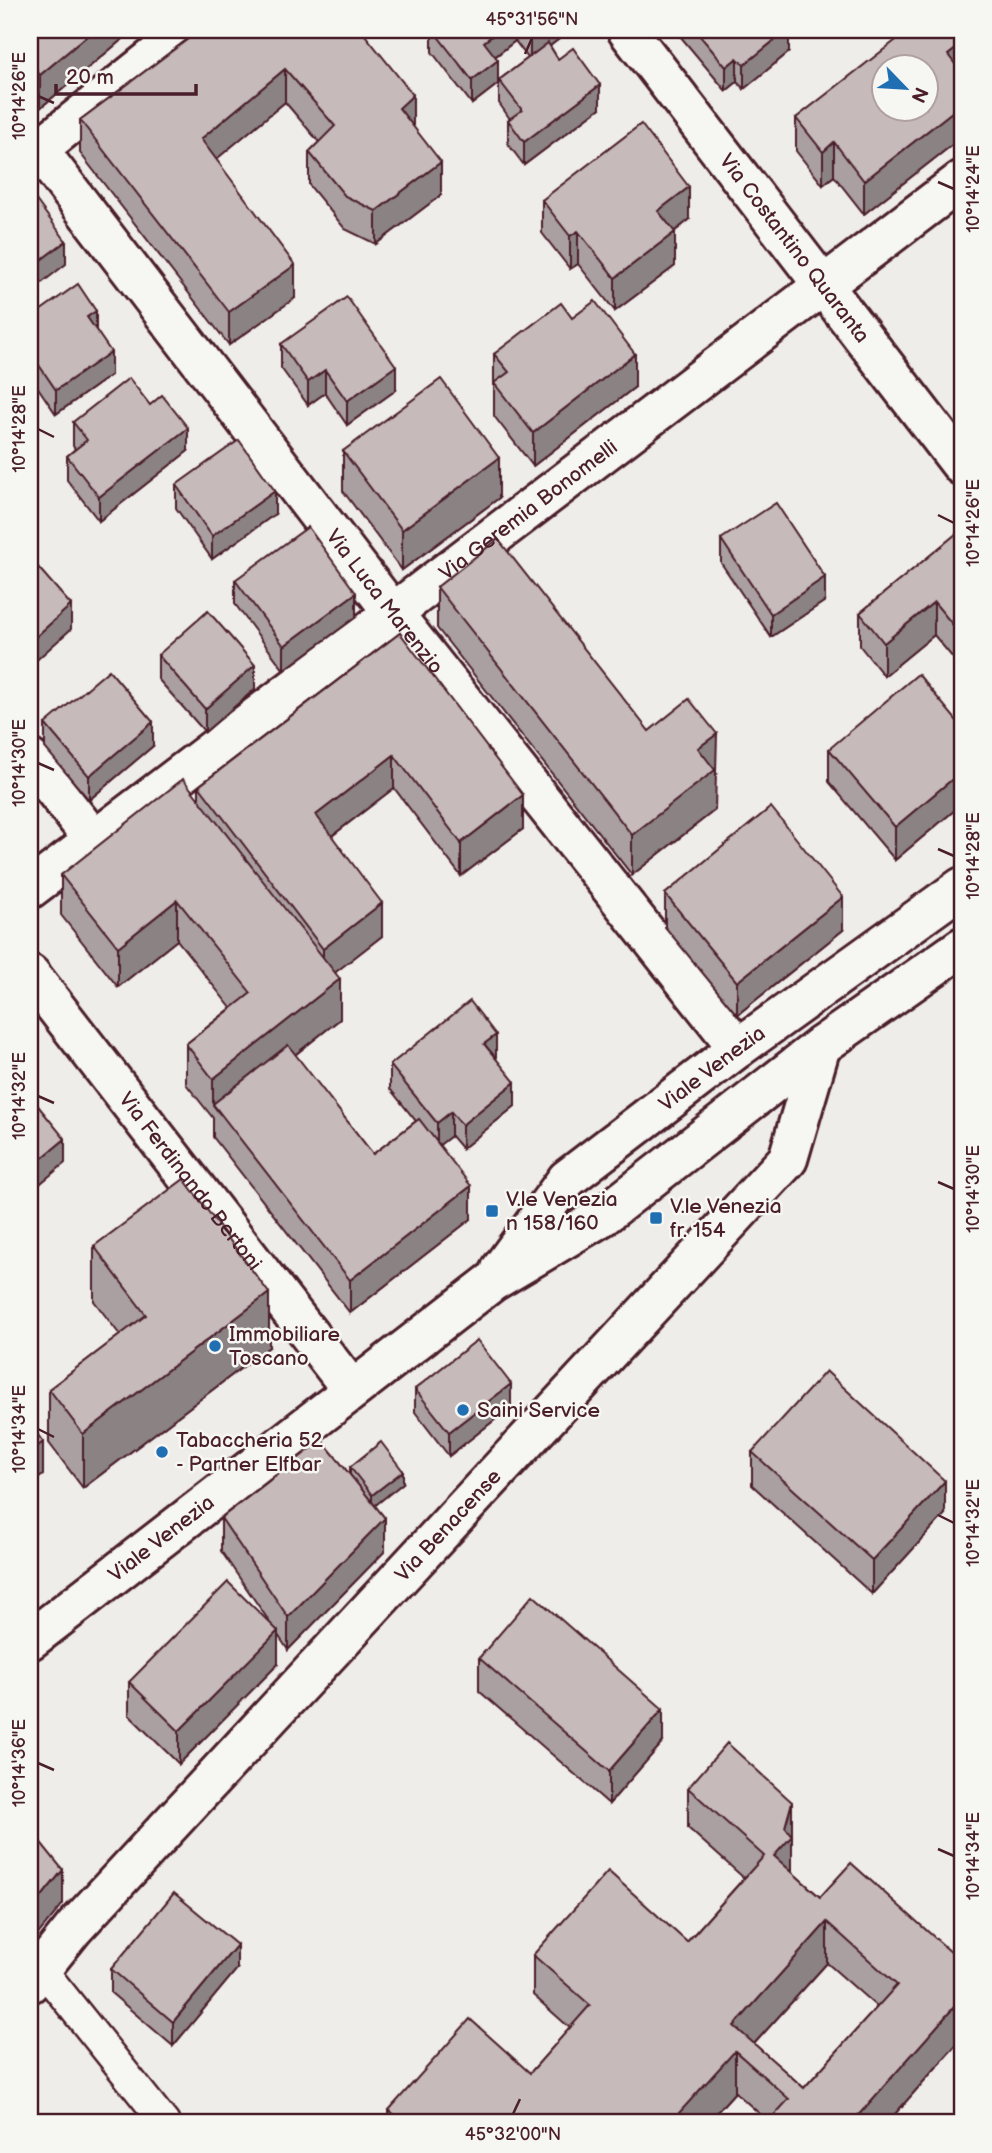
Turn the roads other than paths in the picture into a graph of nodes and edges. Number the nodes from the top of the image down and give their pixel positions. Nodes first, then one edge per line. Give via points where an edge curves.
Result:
1 (188, 30) edge
2 (627, 30) edge
3 (34, 153) edge
4 (962, 180) edge
5 (822, 285) junction
6 (962, 466) edge
7 (393, 612) junction
8 (30, 759) edge
9 (94, 840) junction
10 (962, 887) edge
11 (30, 889) edge
12 (962, 947) edge
13 (30, 974) edge
14 (821, 1046) junction
15 (738, 1048) junction
16 (492, 1282) junction
17 (352, 1390) junction
18 (30, 1640) edge
19 (35, 1976) edge
20 (165, 2123) edge

1 - 3 street
2 - 5 street, Via Costantino Quaranta
3 - 7 street, Via Luca Marenzio
4 - 5 street, Via Geremia Bonomelli
5 - 6 street, Via Costantino Quaranta
5 - 7 street, Via Geremia Bonomelli
7 - 9 street, Via Geremia Bonomelli
7 - 15 street, Via Luca Marenzio
8 - 9 street
9 - 11 street, Via Geremia Bonomelli
10 - 15 street, Viale Venezia
12 - 14 street, Viale Venezia
13 - 17 street, Via Ferdinando Bertoni
14 - 16 street, Viale Venezia via 603,1216
14 - 19 street, Via Benacense via 788,1159 74,1928
15 - 16 street, Viale Venezia via 567,1179
16 - 17 street, Viale Venezia
17 - 18 street, Viale Venezia
19 - 20 lane

